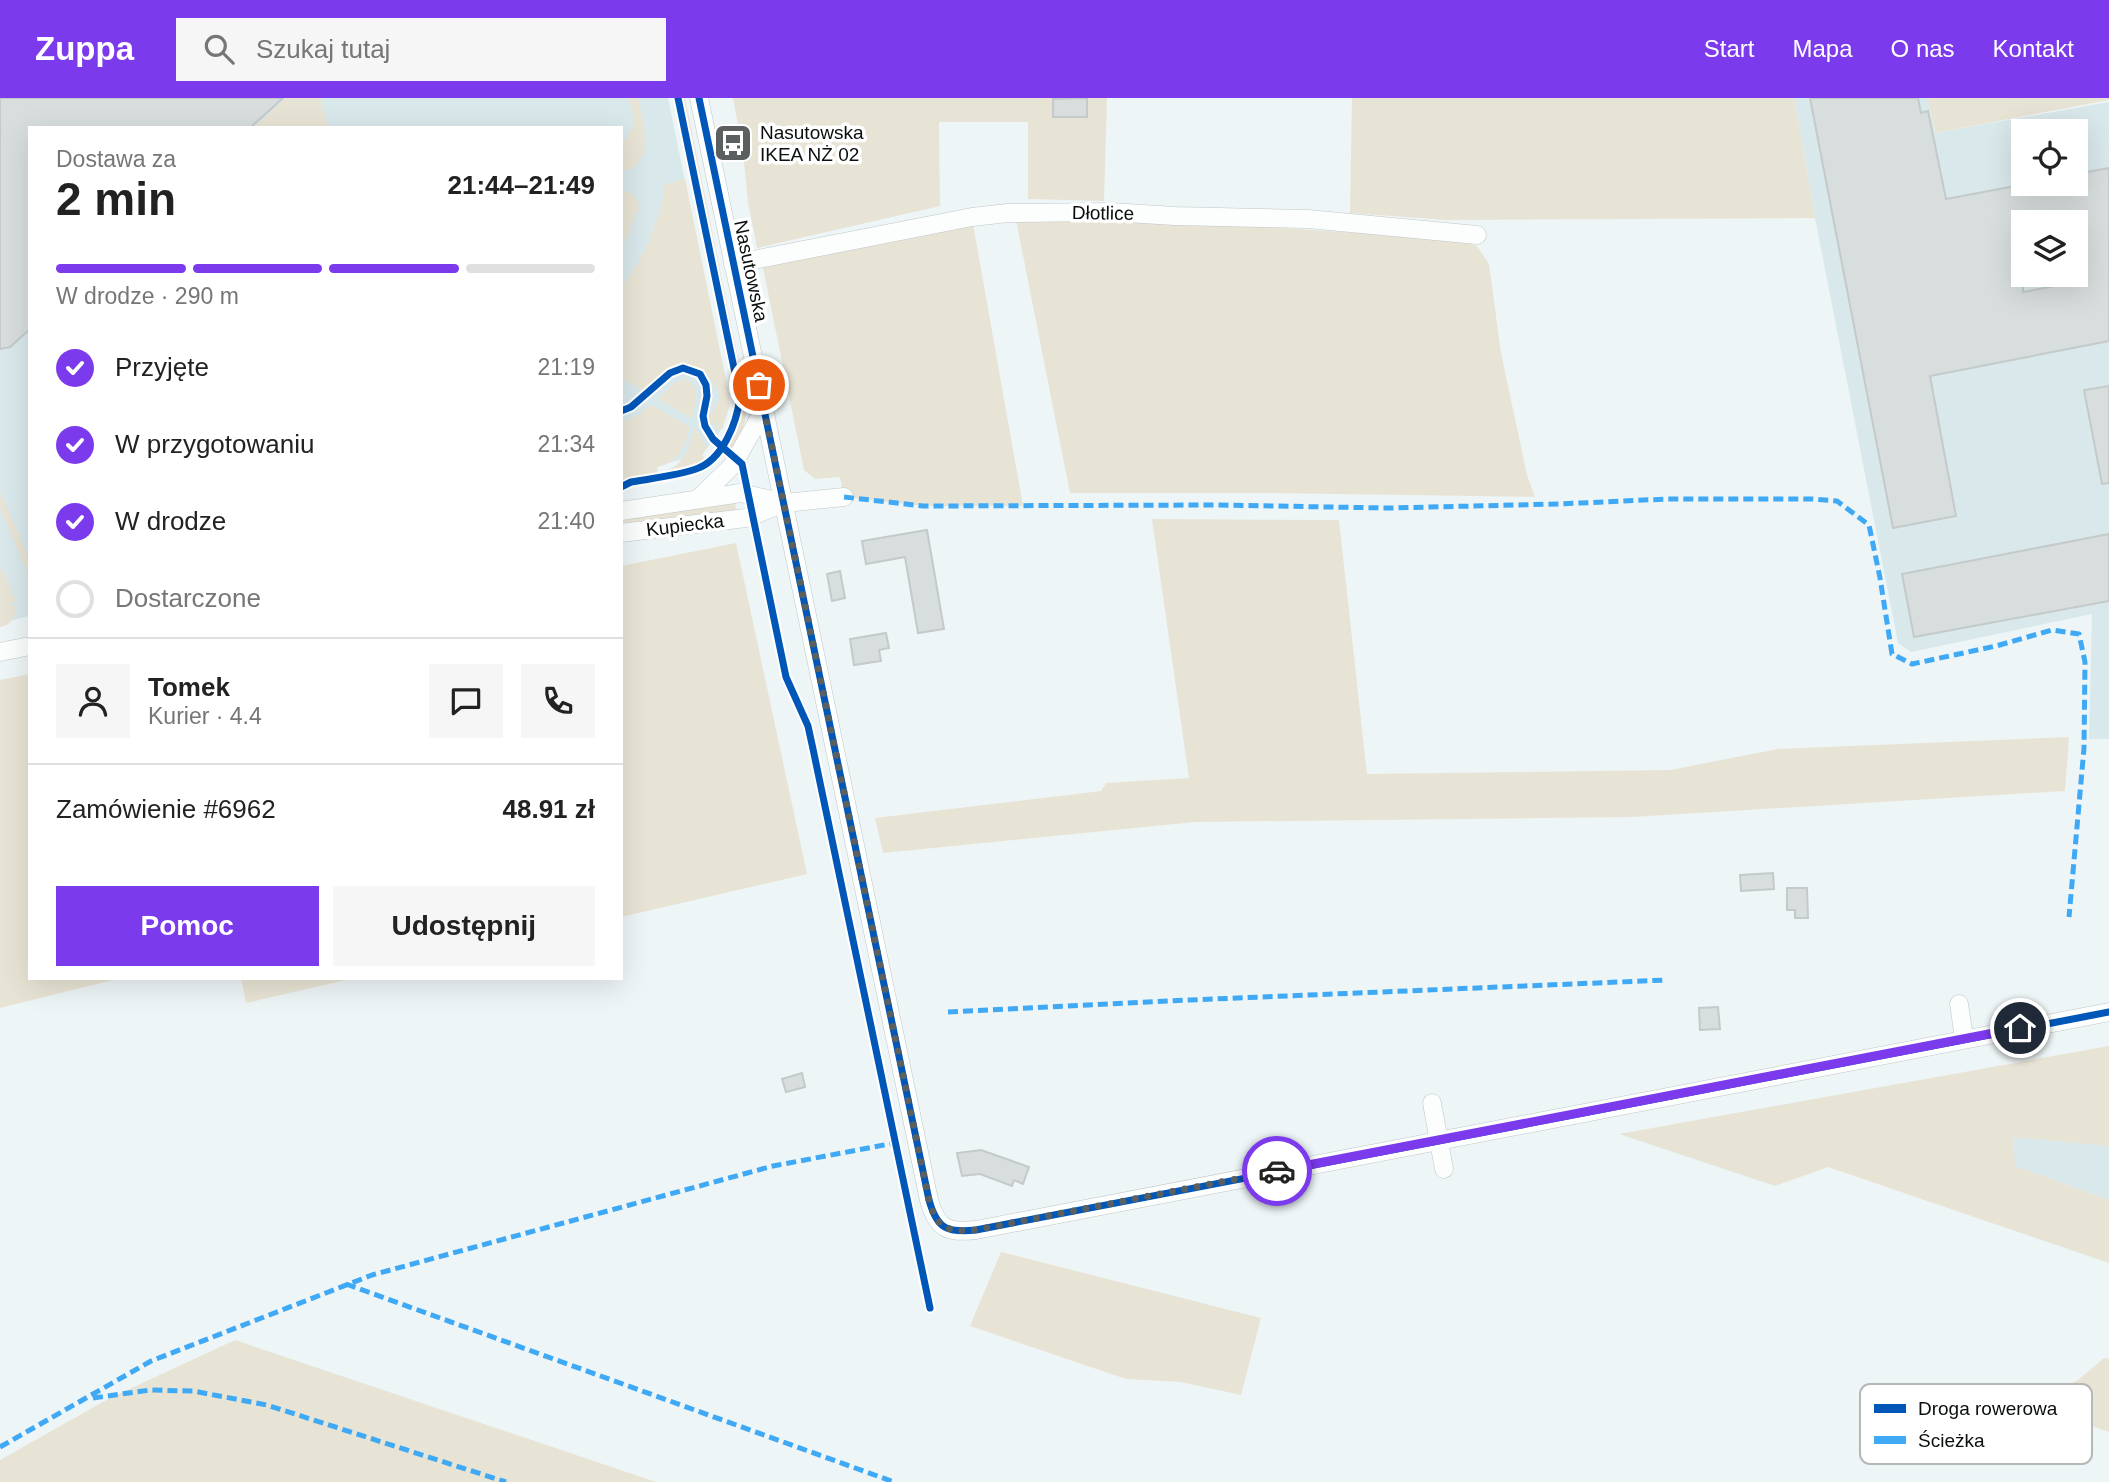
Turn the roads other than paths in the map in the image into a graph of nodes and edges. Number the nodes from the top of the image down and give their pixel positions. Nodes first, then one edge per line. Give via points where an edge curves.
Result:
1 (698, 98) edge
2 (1476, 235) dead end
3 (733, 264) junction
4 (764, 410) junction
5 (844, 497) dead end
6 (699, 498) junction
7 (785, 503) junction
8 (623, 511) edge
9 (623, 533) edge
10 (28, 646) edge
11 (0, 652) edge
12 (1959, 1004) dead end
13 (2109, 1012) edge
14 (1964, 1038) junction
15 (1432, 1103) dead end
16 (1439, 1140) junction
17 (1444, 1169) dead end

1 - 3 street, Nasutowska
2 - 3 street, Dłotlice via 1308,219 1008,213
3 - 4 street, Nasutowska
4 - 6 street, Kupiecka via 737,459
4 - 7 street, Nasutowska
5 - 7 street
6 - 7 street, Kupiecka via 748,494
6 - 8 street, Kupiecka
7 - 9 street, Kupiecka via 746,518
7 - 16 street, Nasutowska via 929,1200 944,1228 976,1230
10 - 11 street
12 - 14 street
13 - 14 street
14 - 16 street
15 - 16 street
16 - 17 street

